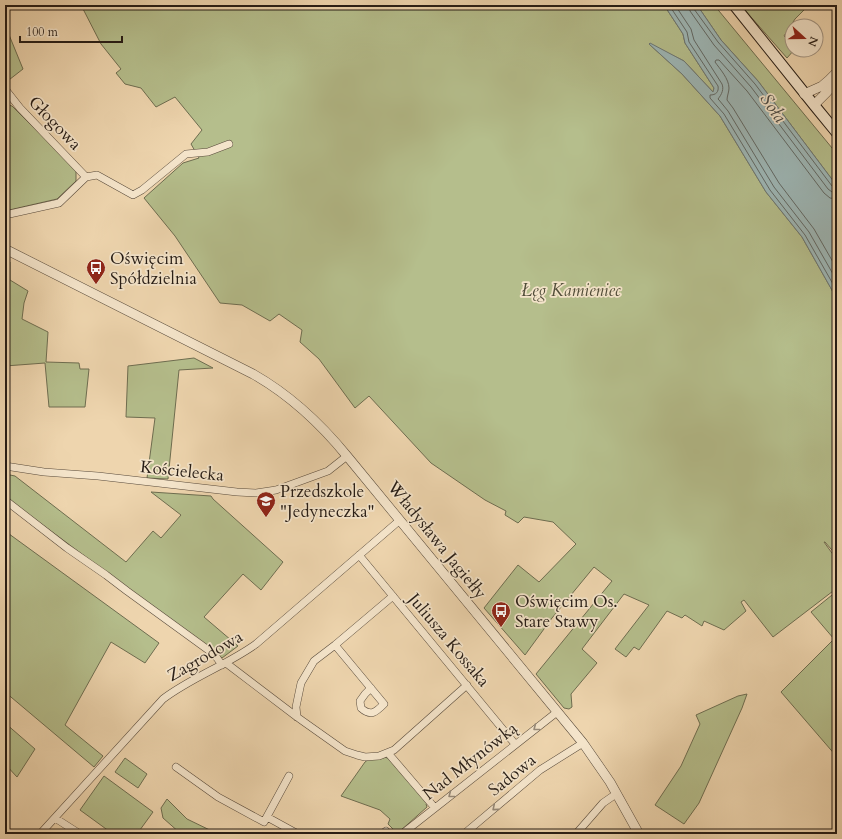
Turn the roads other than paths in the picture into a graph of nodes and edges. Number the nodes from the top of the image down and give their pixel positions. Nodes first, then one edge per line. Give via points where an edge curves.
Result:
1 (734, 5) edge
2 (837, 72) edge
3 (837, 81) edge
4 (5, 89) edge
5 (804, 94) junction
6 (814, 105) junction
7 (837, 133) edge
8 (229, 144) dead end
9 (86, 177) junction
10 (5, 215) edge
11 (5, 249) edge
12 (347, 456) junction
13 (5, 466) edge
14 (5, 500) edge
15 (400, 520) junction
16 (359, 555) junction
17 (393, 596) junction
18 (335, 645) junction
19 (224, 664) junction
20 (467, 685) junction
21 (371, 688) dead end
22 (557, 712) junction
23 (297, 716) junction
24 (582, 743) junction
25 (515, 744) junction
26 (388, 753) junction
27 (176, 767) dead end
28 (289, 776) dead end
29 (616, 794) junction
30 (435, 808) junction
31 (267, 816) junction
32 (55, 818) junction
33 (40, 834) edge
34 (80, 834) edge
35 (298, 834) edge
36 (402, 834) edge
37 (464, 834) edge
38 (576, 834) edge
39 (639, 834) edge

1 - 5 main road
2 - 5 street via 822,86
3 - 6 street
4 - 9 street, Głogowa
5 - 6 main road
6 - 7 main road
8 - 9 street via 208,152 186,154 133,195 97,175
9 - 10 street via 59,203
11 - 12 street, Władysława Jagiełły via 262,379 309,414
12 - 13 street, Kościelecka via 328,471 276,490 256,493
12 - 15 street, Władysława Jagiełły
14 - 19 street
15 - 16 street, Zagrodowa
15 - 22 street, Władysława Jagiełły
16 - 17 street, Juliusza Kossaka
16 - 19 street, Zagrodowa via 256,644
17 - 18 street
17 - 20 street, Juliusza Kossaka
18 - 21 street
18 - 23 street via 314,661 301,683 296,706
19 - 23 street
19 - 32 street, Zagrodowa via 163,699
20 - 25 street, Juliusza Kossaka
20 - 26 street
22 - 24 street, Władysława Jagiełły
22 -> 25 street, Nad Młynówką
23 - 26 street via 345,751 365,756
24 - 29 street, Władysława Jagiełły
24 -> 37 street, Sadowa via 540,770
25 -> 30 street, Nad Młynówką
26 - 30 street
27 - 31 street via 218,797 257,819 264,822
28 - 31 street
29 - 38 street via 603,803
29 - 39 street, Władysława Jagiełły
30 - 36 street, Nad Młynówką
31 - 35 street
32 - 33 street, Zagrodowa
32 - 34 street

